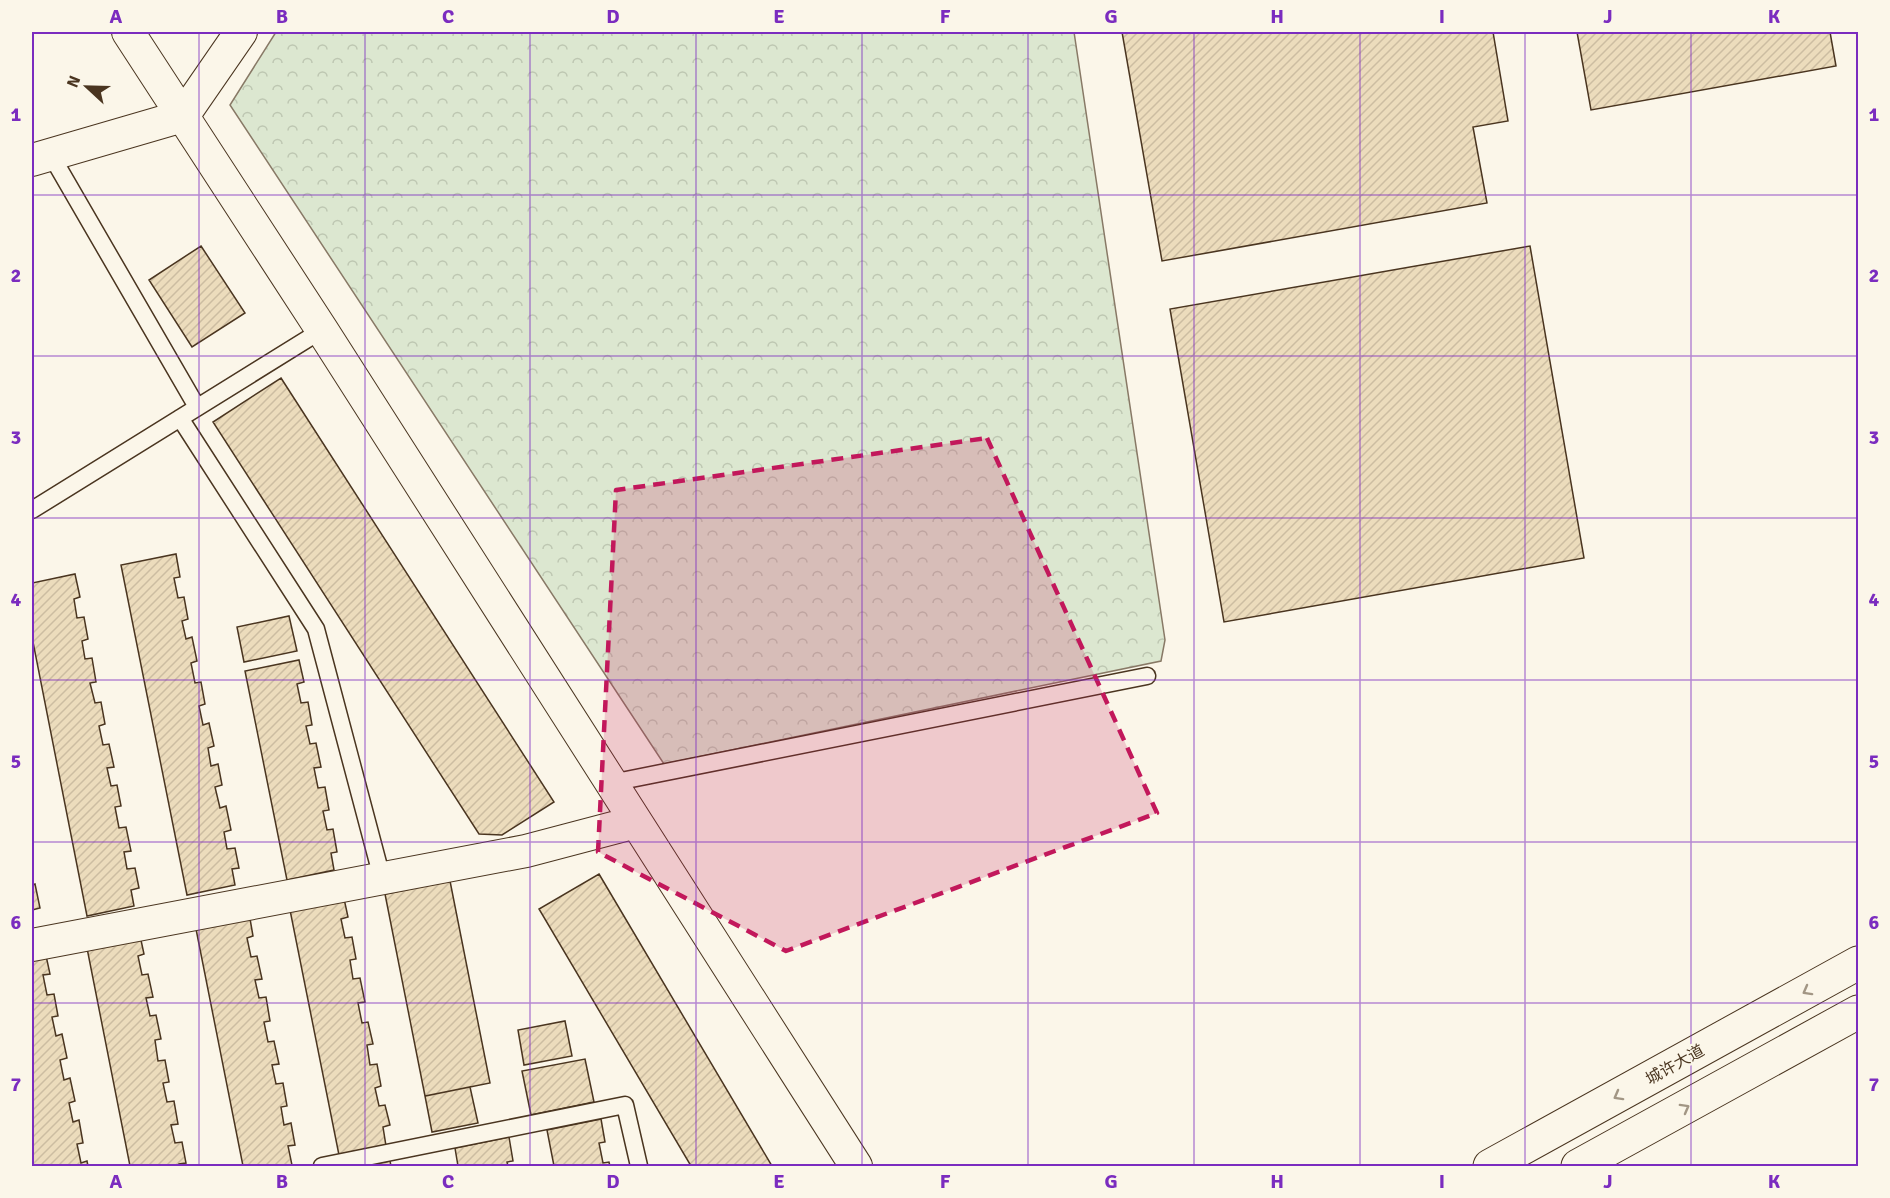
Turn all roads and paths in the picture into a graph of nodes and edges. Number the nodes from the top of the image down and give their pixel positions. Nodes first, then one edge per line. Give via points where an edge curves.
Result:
1 (128, 32) edge
2 (241, 32) edge
3 (183, 116) junction
4 (41, 158) edge
5 (322, 330) junction
6 (197, 407) junction
7 (180, 418) junction
8 (32, 510) edge
9 (1147, 676) dead end
10 (611, 783) junction
11 (636, 822) junction
12 (382, 878) junction
13 (32, 945) edge
14 (1858, 963) edge
15 (1858, 1012) edge
16 (322, 1167) edge
17 (639, 1167) edge
18 (855, 1167) edge
19 (1491, 1167) edge
20 (1578, 1167) edge

1 - 3 street
2 - 3 street
3 - 4 street
3 - 5 street
4 - 6 lane
5 - 6 lane
5 - 10 street
6 - 7 lane
7 - 8 lane
7 - 12 lane via 316,629
9 - 10 lane
10 - 11 street
11 - 12 street via 526,851
11 - 18 street
12 - 13 street
14 -> 19 main road, 城许大道
20 -> 15 main road
16 - 17 lane via 625,1105

